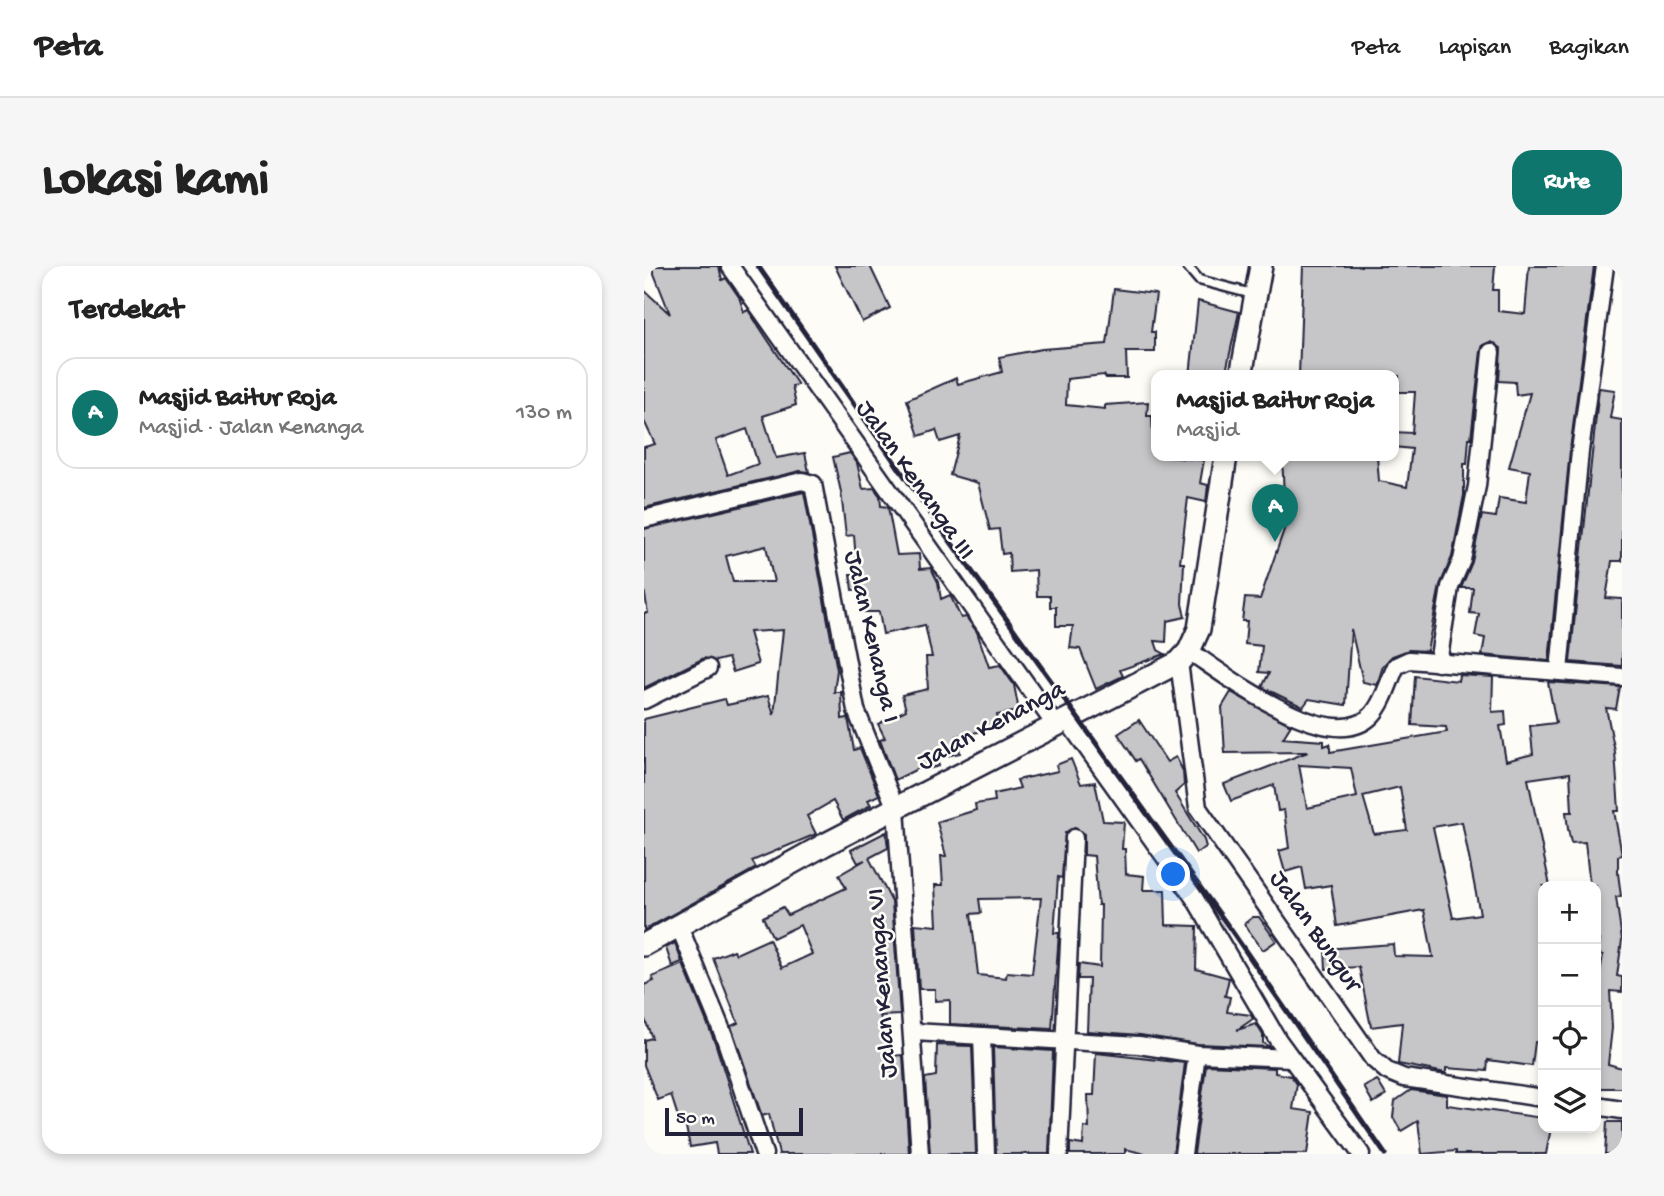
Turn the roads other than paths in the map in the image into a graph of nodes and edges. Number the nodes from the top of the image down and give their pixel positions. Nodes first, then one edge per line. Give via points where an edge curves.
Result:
1 (730, 266) edge
2 (1187, 266) edge
3 (1261, 266) edge
4 (1605, 266) edge
5 (1256, 295) junction
6 (1490, 352) dead end
7 (1242, 370) edge
8 (1225, 461) edge
9 (644, 519) edge
10 (1184, 657) junction
11 (1438, 663) junction
12 (708, 668) dead end
13 (1559, 671) junction
14 (1622, 677) edge
15 (644, 700) edge
16 (1062, 723) junction
17 (896, 809) junction
18 (1074, 838) dead end
19 (679, 926) junction
20 (644, 945) edge
21 (914, 1032) junction
22 (982, 1036) junction
23 (1064, 1041) junction
24 (1197, 1054) junction
25 (1290, 1058) junction
26 (1538, 1097) edge
27 (1601, 1107) edge
28 (1622, 1111) edge
29 (764, 1154) edge
30 (920, 1154) edge
31 (986, 1154) edge
32 (1059, 1154) edge
33 (1183, 1154) edge
34 (1361, 1154) edge

1 - 16 street, Jalan Kenanga III
2 - 5 lane via 1199,281
3 - 5 main road
4 - 13 street via 1580,451
5 - 7 main road
6 - 11 street via 1477,486 1462,561 1450,587
8 - 10 main road via 1199,629
9 - 17 street, Jalan Kenanga I via 802,481 813,484 856,710
10 - 11 street via 1317,726 1355,725 1372,715 1396,666 1409,660
10 - 16 main road, Jalan Kenanga
10 - 26 street, Jalan Bungur via 1198,808 1373,1059 1404,1078
11 - 13 street
12 - 15 street
13 - 14 street
16 - 17 main road, Jalan Kenanga
16 - 25 street, Jalan Kenanga III via 1195,899
17 - 19 main road, Jalan Kenanga
17 - 21 street, Jalan Kenanga VI
18 - 23 street
19 - 20 main road, Jalan Kenanga
19 - 29 street via 725,1038
21 - 22 street
21 - 30 street, Jalan Kenanga VI
22 - 23 street
22 - 31 street
23 - 24 street
23 - 32 street
24 - 25 street
24 - 33 street
25 - 34 street, Jalan Kenanga III
27 - 28 street

